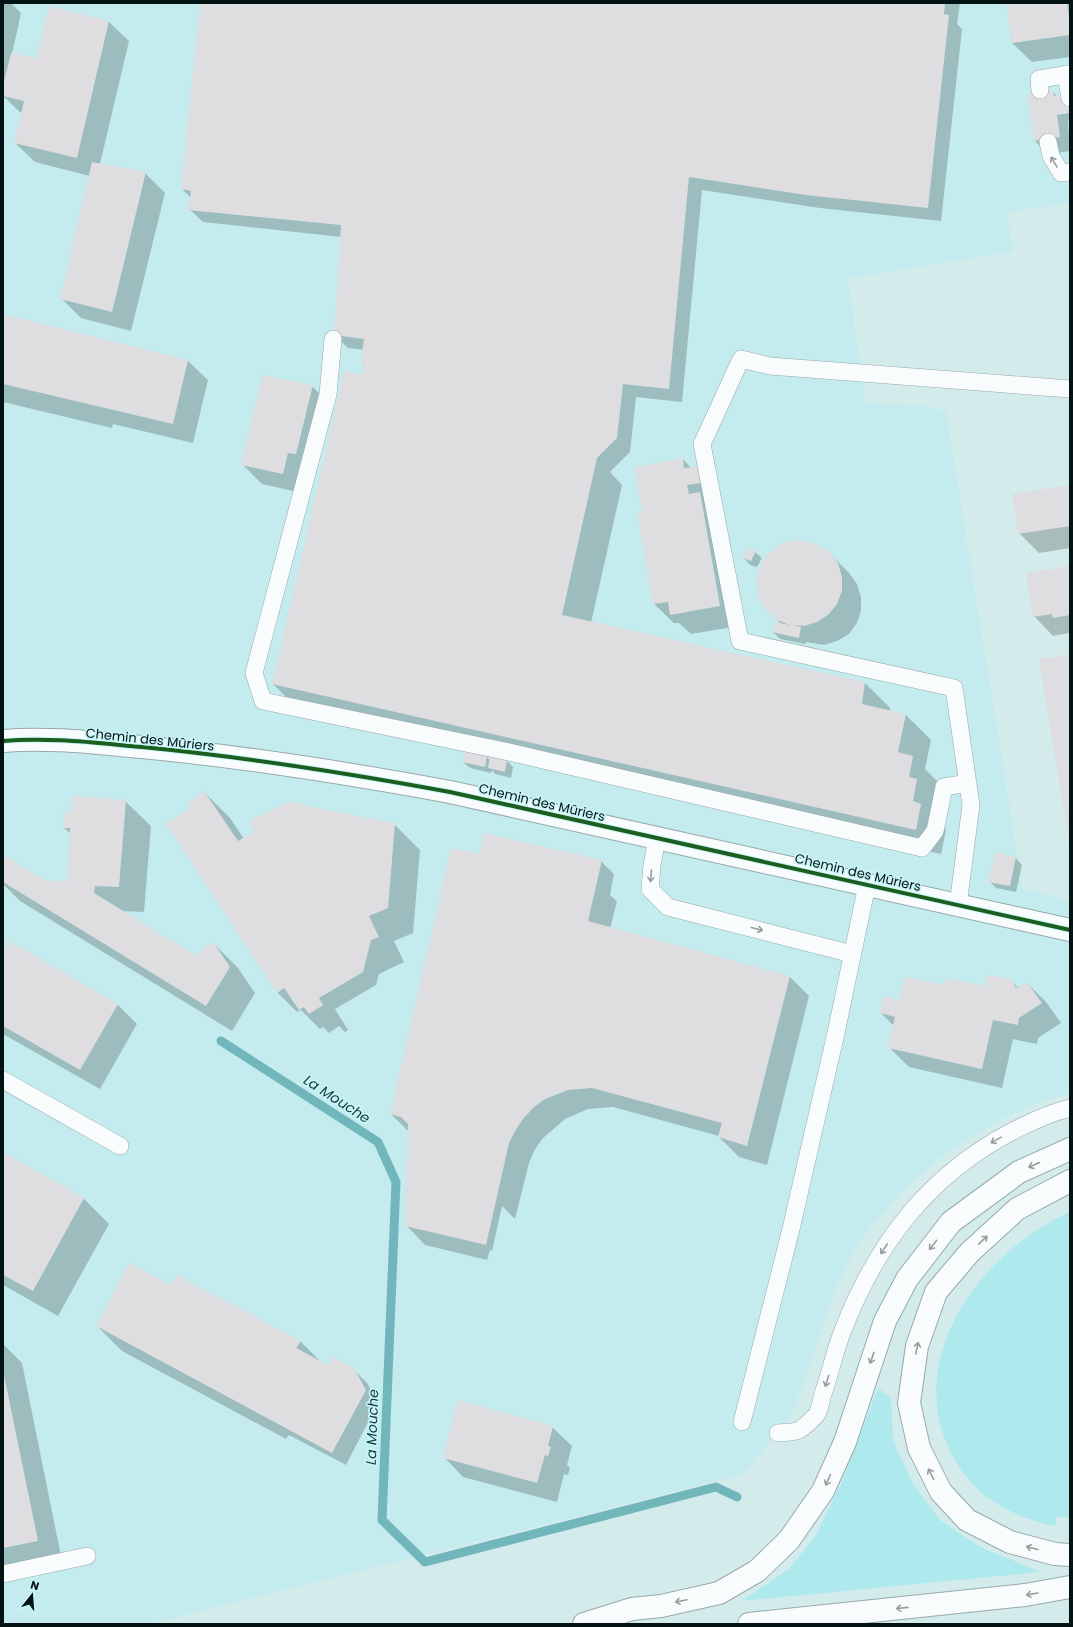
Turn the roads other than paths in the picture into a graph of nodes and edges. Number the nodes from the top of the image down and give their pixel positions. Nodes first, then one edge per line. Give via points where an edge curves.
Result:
1 (1068, 74) edge
2 (1040, 90) dead end
3 (1070, 98) edge
4 (1048, 142) dead end
5 (1070, 172) edge
6 (333, 339) dead end
7 (1070, 389) edge
8 (3, 740) edge
9 (968, 783) junction
10 (657, 838) junction
11 (867, 885) junction
12 (958, 905) junction
13 (1070, 930) edge
14 (852, 954) junction
15 (3, 1080) edge
16 (1070, 1108) edge
17 (120, 1146) dead end
18 (1070, 1149) edge
19 (1070, 1182) edge
20 (742, 1422) dead end
21 (778, 1433) dead end
22 (87, 1556) dead end
23 (1070, 1556) edge
24 (3, 1574) edge
25 (1070, 1587) edge
26 (584, 1624) edge
27 (750, 1624) edge

1 - 2 lane via 1039,79
1 - 3 lane
5 -> 4 lane via 1061,173 1050,156
6 - 9 lane via 328,394 254,673 263,701 510,752 922,848 935,831 944,787
7 - 9 lane via 770,366 741,358 702,444 740,640 954,688
8 - 10 main road, Chemin des Mûriers via 81,742 202,753 329,770 450,792
9 - 12 lane via 971,805
10 - 11 main road, Chemin des Mûriers
10 -> 14 lane via 650,889 668,907
11 - 12 main road, Chemin des Mûriers
11 - 14 lane
12 - 13 main road, Chemin des Mûriers
14 - 20 lane via 791,1229
15 - 17 lane
16 -> 21 lane via 1046,1116 993,1142 964,1160 933,1187 882,1250 862,1285 843,1331 817,1414 799,1430
18 -> 26 main road via 1019,1172 951,1222 907,1279 885,1320 845,1442 823,1491 789,1540 757,1571 719,1593 660,1606 632,1609
23 -> 19 main road via 1010,1542 967,1520 941,1492 934,1480 919,1448 909,1403 917,1346 936,1292 969,1253 1016,1209
22 - 24 lane
25 -> 27 main road via 1025,1595

